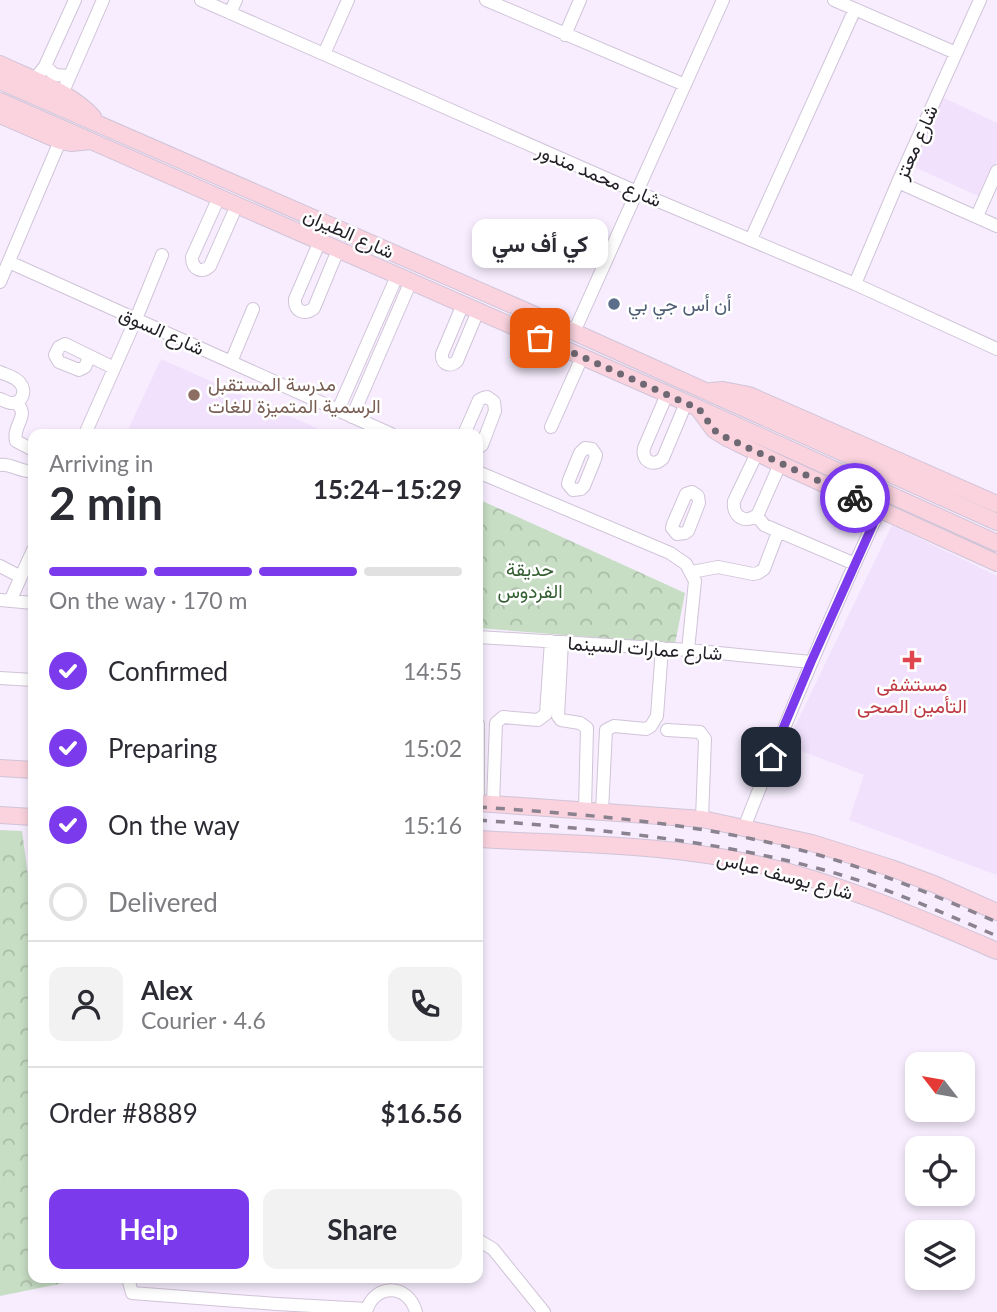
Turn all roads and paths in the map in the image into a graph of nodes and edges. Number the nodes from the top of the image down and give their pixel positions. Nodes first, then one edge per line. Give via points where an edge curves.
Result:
1 (75, 0) edge
2 (103, 0) edge
3 (201, 0) edge
4 (236, 0) edge
5 (348, 0) edge
6 (486, 0) edge
7 (580, 0) edge
8 (723, 0) edge
9 (834, 0) edge
10 (980, 0) edge
11 (855, 9) junction
12 (230, 13) junction
13 (565, 34) junction
14 (956, 53) junction
15 (324, 54) junction
16 (0, 64) edge
17 (45, 66) junction
18 (69, 76) junction
19 (32, 80) junction
20 (0, 81) edge
21 (685, 85) junction
22 (62, 94) junction
23 (0, 101) edge
24 (0, 115) edge
25 (99, 124) junction
26 (60, 141) junction
27 (92, 141) junction
28 (997, 171) edge
29 (898, 182) junction
30 (637, 192) junction
31 (219, 197) junction
32 (237, 205) junction
33 (976, 216) junction
34 (997, 226) edge
35 (751, 239) junction
36 (320, 241) junction
37 (338, 250) junction
38 (162, 256) dead end
39 (9, 262) junction
40 (404, 278) junction
41 (0, 282) edge
42 (855, 284) junction
43 (463, 304) junction
44 (253, 309) dead end
45 (478, 311) junction
46 (136, 319) junction
47 (575, 332) junction
48 (997, 349) edge
49 (89, 357) dead end
50 (582, 357) junction
51 (231, 362) junction
52 (114, 368) junction
53 (0, 372) edge
54 (705, 392) junction
55 (667, 394) junction
56 (0, 399) edge
57 (16, 402) junction
58 (692, 406) junction
59 (338, 411) junction
60 (352, 417) junction
61 (551, 427) dead end
62 (87, 429) edge
63 (380, 429) edge
64 (466, 429) edge
65 (483, 442) edge
66 (28, 447) edge
67 (757, 453) junction
68 (780, 464) junction
69 (0, 465) edge
70 (28, 471) edge
71 (483, 474) edge
72 (573, 490) dead end
73 (997, 504) edge
74 (565, 509) junction
75 (880, 509) junction
76 (758, 513) junction
77 (997, 522) edge
78 (778, 532) junction
79 (677, 534) dead end
80 (997, 543) edge
81 (670, 554) junction
82 (28, 561) edge
83 (997, 563) edge
84 (855, 564) junction
85 (0, 566) edge
86 (692, 572) junction
87 (21, 577) junction
88 (5, 601) edge
89 (28, 603) edge
90 (483, 637) edge
91 (556, 642) junction
92 (662, 648) junction
93 (688, 650) junction
94 (811, 662) junction
95 (0, 677) edge
96 (28, 680) edge
97 (667, 730) dead end
98 (0, 768) edge
99 (28, 770) edge
100 (483, 803) edge
101 (585, 810) junction
102 (602, 811) junction
103 (0, 815) edge
104 (28, 817) edge
105 (702, 819) junction
106 (744, 828) junction
107 (483, 839) edge
108 (997, 912) edge
109 (997, 951) edge
110 (483, 1243) edge
111 (129, 1283) edge
112 (400, 1285) edge
113 (367, 1311) edge
114 (416, 1312) edge
115 (544, 1312) edge

1 - 17 street
2 - 18 street
3 - 12 street, شارع محمد مندور
4 - 12 street
5 - 15 street
6 - 13 street
7 - 13 street
8 - 21 street
9 - 11 street
10 - 14 street, شارع معتز
11 - 14 street
11 - 35 street
12 - 15 street, شارع محمد مندور
13 - 21 street
14 - 29 street, شارع معتز
15 - 30 street, شارع محمد مندور
16 - 19 main road, شارع الطيران
17 - 18 street via 55,75
17 - 19 street
18 - 22 street
19 - 22 main road, شارع الطيران
20 - 25 main road
21 - 30 street
22 - 25 main road, شارع الطيران
23 - 27 main road
24 - 26 main road, شارع الطيران
25 - 47 main road, شارع الطيران
26 - 27 main road, شارع الطيران
26 - 39 street
27 - 31 main road, شارع الطيران
28 - 33 street
29 - 33 street
29 - 42 street, شارع معتز
30 - 35 street, شارع محمد مندور
30 - 47 street
31 - 32 main road, شارع الطيران
31 - 32 street via 192,257 200,271 211,266
32 - 36 main road, شارع الطيران
33 - 34 street
35 - 42 street, شارع محمد مندور
36 - 37 main road, شارع الطيران
36 - 37 street via 295,299 298,310 314,308
37 - 40 main road, شارع الطيران
38 - 46 street
39 - 41 street
39 - 46 street, شارع السوق
40 - 43 main road, شارع الطيران
40 - 59 street
40 - 60 street
42 - 48 street, شارع محمد مندور
43 - 45 main road, شارع الطيران
43 - 45 street via 442,354 444,363 457,361
44 - 51 street
45 - 50 main road, شارع الطيران
46 - 51 street, شارع السوق
46 - 52 street
47 - 54 main road, شارع الطيران
49 - 52 street
50 - 55 main road, شارع الطيران
50 - 61 street
51 - 59 street, شارع السوق
52 - 62 street
53 - 57 street via 23,386
54 - 73 main road via 749,395
54 - 77 main road, شارع الطيران
55 - 58 main road, شارع الطيران
55 - 58 street via 644,448 649,462 660,462
56 - 57 street
57 - 66 street via 22,411 14,436
58 - 67 main road via 714,430
58 - 80 main road, شارع الطيران
59 - 60 street, شارع السوق
60 - 63 street, شارع السوق
64 - 65 street via 479,400 491,399 495,411
67 - 68 main road
67 - 76 street via 733,508 740,519
68 - 75 main road
68 - 76 street
69 - 70 street
71 - 74 street
72 - 74 street
74 - 81 street
75 - 83 main road
75 - 84 street
76 - 78 street via 764,525
78 - 84 street
78 - 86 street via 764,569 758,573 718,567
79 - 81 street
81 - 86 street
82 - 87 street
84 - 94 street
85 - 87 street
86 - 93 street
87 - 88 street
88 - 89 street
90 - 91 street, شارع عمارات السينما
91 - 92 street, شارع عمارات السينما
91 - 100 street via 545,714 538,720 503,718 496,723
91 - 101 street via 558,716 587,728
92 - 93 street, شارع عمارات السينما
92 - 102 street via 654,721 646,729 614,726 606,730
93 - 94 street, شارع عمارات السينما
94 - 106 street
95 - 96 street
97 - 105 street via 700,732 705,739
98 - 99 main road
100 - 101 main road, شارع يوسف عباس
101 - 102 main road, شارع يوسف عباس
102 - 105 main road, شارع يوسف عباس
103 - 104 main road
105 - 106 main road, شارع يوسف عباس
106 - 108 main road, شارع يوسف عباس via 891,868
107 - 109 main road, شارع يوسف عباس via 662,850 750,863 873,899
110 - 115 street via 493,1249
111 - 113 street via 132,1293
112 - 113 street via 376,1295
112 - 114 street

